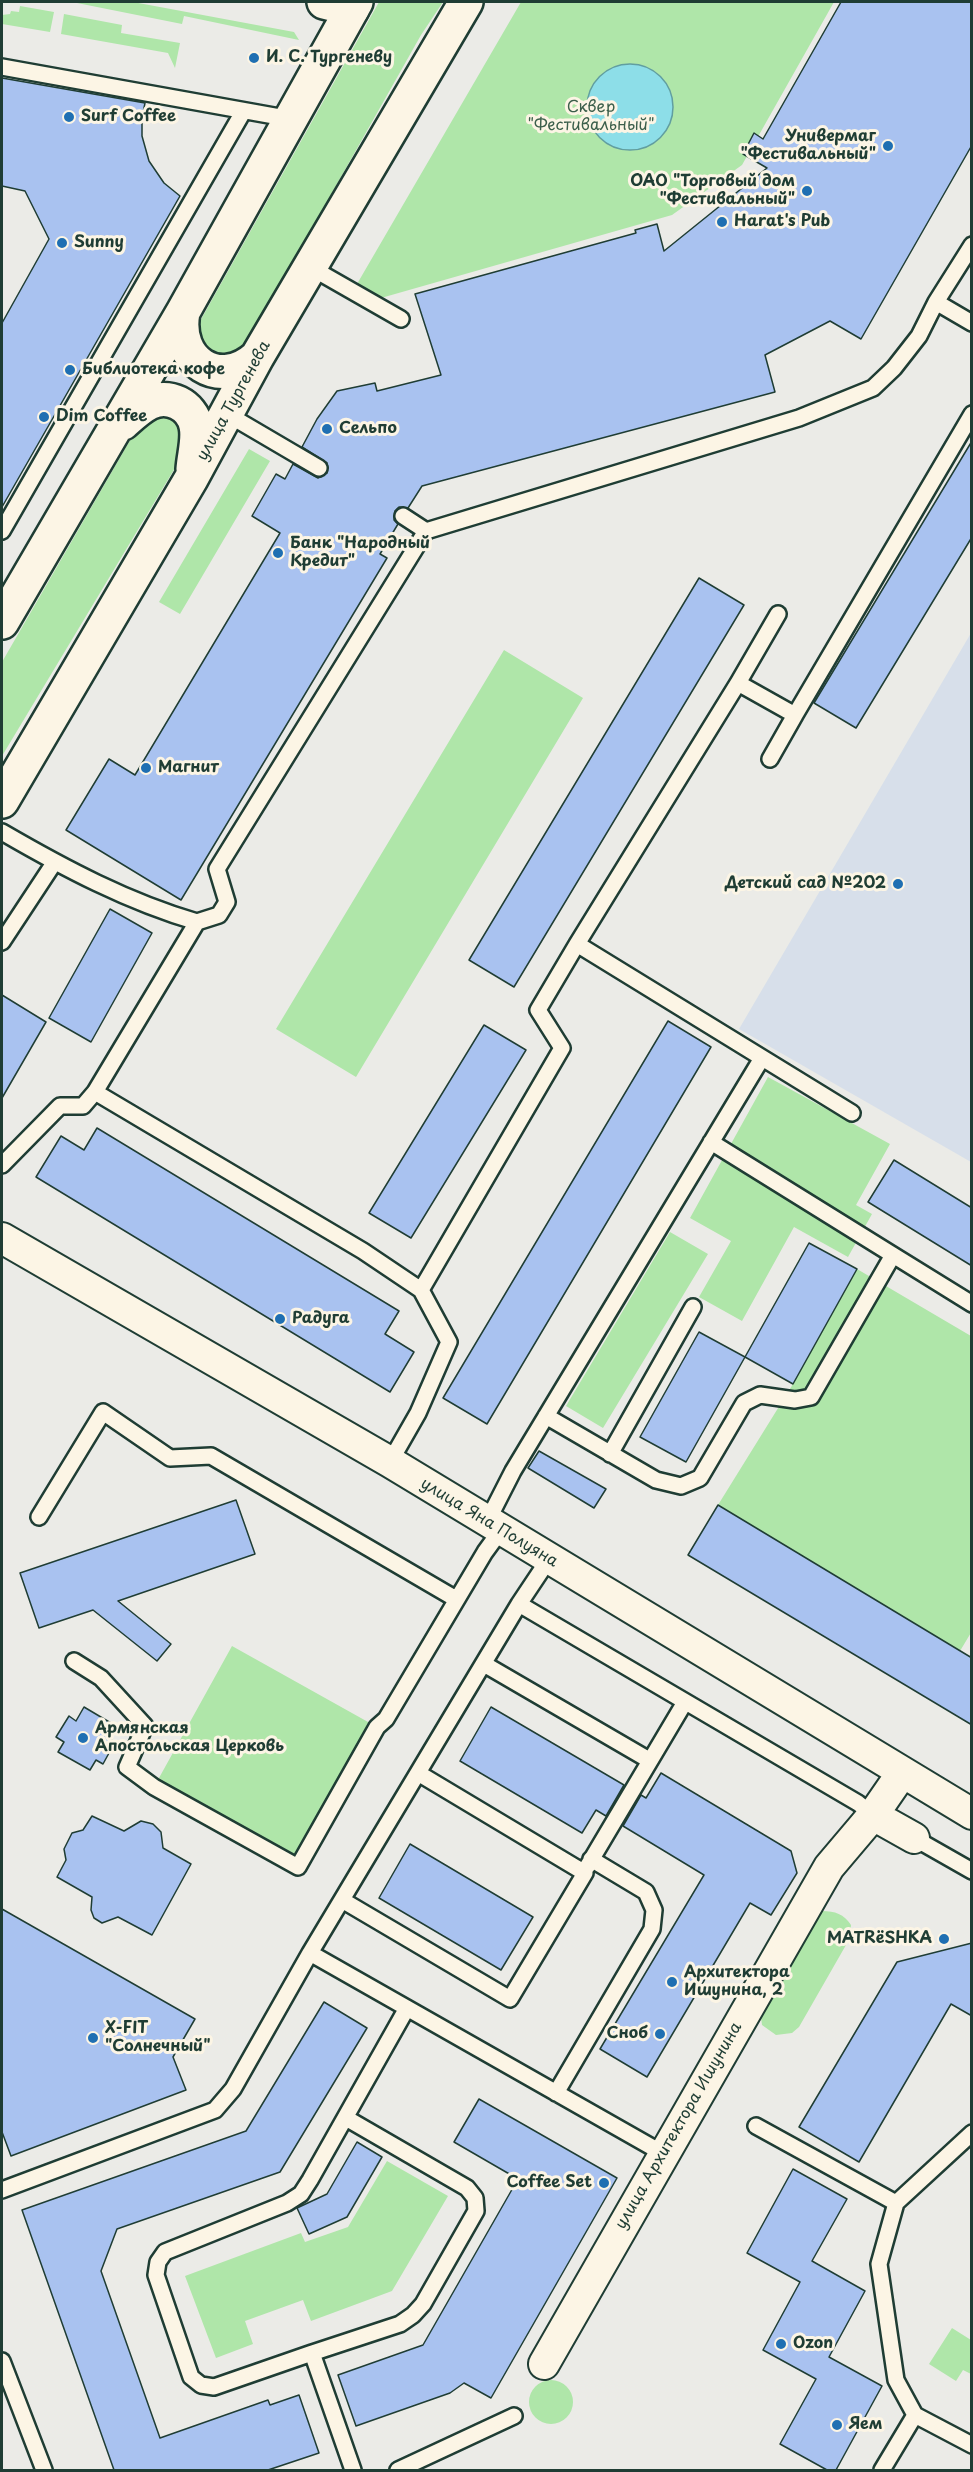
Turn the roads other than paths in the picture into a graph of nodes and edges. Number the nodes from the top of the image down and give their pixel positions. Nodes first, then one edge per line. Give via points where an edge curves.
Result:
1 (466, 2) edge
2 (344, 4) edge
3 (2, 66) edge
4 (243, 112) junction
5 (291, 119) junction
6 (972, 245) edge
7 (310, 267) junction
8 (936, 302) junction
9 (183, 312) junction
10 (402, 319) dead end
11 (972, 323) edge
12 (257, 357) junction
13 (227, 414) junction
14 (972, 414) edge
15 (111, 434) junction
16 (319, 468) dead end
17 (191, 479) junction
18 (403, 516) dead end
19 (2, 531) edge
20 (426, 531) junction
21 (10, 593) edge
22 (778, 614) dead end
23 (2, 622) edge
24 (738, 682) junction
25 (795, 715) junction
26 (770, 759) dead end
27 (2, 801) edge
28 (2, 832) edge
29 (54, 863) junction
30 (197, 922) junction
31 (2, 942) edge
32 (577, 944) junction
33 (762, 1058) junction
34 (95, 1092) junction
35 (852, 1113) dead end
36 (711, 1142) junction
37 (2, 1165) edge
38 (2, 1238) edge
39 (893, 1255) junction
40 (421, 1290) junction
41 (972, 1304) edge
42 (693, 1307) dead end
43 (546, 1416) junction
44 (610, 1454) junction
45 (390, 1462) junction
46 (39, 1517) dead end
47 (494, 1526) junction
48 (549, 1559) junction
49 (456, 1599) junction
50 (519, 1604) junction
51 (74, 1660) dead end
52 (484, 1664) junction
53 (685, 1702) junction
54 (649, 1760) junction
55 (418, 1773) junction
56 (902, 1773) junction
57 (972, 1814) edge
58 (873, 1815) junction
59 (914, 1838) joint
60 (588, 1866) junction
61 (972, 1871) edge
62 (342, 1900) junction
63 (310, 1953) junction
64 (407, 2008) junction
65 (556, 2093) junction
66 (346, 2118) junction
67 (756, 2126) dead end
68 (972, 2133) edge
69 (664, 2154) junction
70 (2, 2190) edge
71 (896, 2203) junction
72 (312, 2353) junction
73 (2, 2361) edge
74 (544, 2364) dead end
75 (915, 2415) junction
76 (514, 2416) dead end
77 (972, 2445) edge
78 (44, 2470) edge
79 (353, 2470) edge
80 (398, 2470) edge
81 (882, 2470) edge

1 - 7 main road, улица Тургенева
2 - 5 main road
3 - 4 lane
4 - 5 lane
4 - 19 lane
5 - 9 main road
6 - 8 lane
7 - 10 lane
7 - 12 main road, улица Тургенева
8 - 11 lane
8 - 20 lane via 919,336 873,388 799,418
9 - 12 main road via 182,340 199,363 232,371
9 - 15 main road
12 - 13 main road, улица Тургенева
13 - 16 lane
13 - 17 main road, улица Тургенева
14 - 25 lane
15 - 17 main road via 151,401 163,399 184,406 196,427
15 - 21 main road
17 - 27 main road, улица Тургенева
18 - 20 lane
20 - 30 lane via 217,869 227,902 219,915
21 - 23 main road
22 - 24 lane
24 - 25 lane
24 - 32 lane
25 - 26 lane
28 - 29 lane
29 - 30 lane via 155,910
29 - 31 lane
30 - 34 lane
32 - 33 lane
32 - 40 lane via 538,1010 562,1048
33 - 35 lane
33 - 36 lane
34 - 37 lane via 83,1106 60,1106
34 - 40 lane via 363,1251
36 - 39 lane
36 - 43 lane
38 - 45 street, улица Яна Полуяна
39 - 41 lane
39 - 44 lane via 811,1396 795,1400 760,1395 744,1403 700,1478 681,1486 656,1480
40 - 45 lane via 449,1342 418,1413
42 - 44 lane
43 - 44 lane
43 - 47 lane via 513,1471
45 - 47 street, улица Яна Полуяна
46 - 49 lane via 103,1412 170,1458 211,1456
47 - 48 street, улица Яна Полуяна
47 - 49 lane via 485,1552
48 - 50 lane
48 - 56 street, улица Яна Полуяна
49 - 51 lane via 386,1719 377,1727 298,1867 154,1787 127,1767 145,1726 101,1678
50 - 52 lane
50 - 53 lane
52 - 54 lane
52 - 55 lane
53 - 54 lane
53 - 58 lane
54 - 60 lane
55 - 60 lane
55 - 62 lane
56 - 57 street, улица Яна Полуяна
56 - 58 street, улица Архитектора Ишунина
58 - 59 street
58 - 69 street, улица Архитектора Ишунина via 829,1867
59 - 61 lane
60 - 62 lane via 510,1999
60 - 65 lane via 646,1892 654,1910 652,1929
62 - 63 lane
63 - 64 lane
63 - 70 lane via 233,2089 215,2110
64 - 65 lane
64 - 66 lane
65 - 69 lane
66 - 72 lane via 467,2188 475,2198 476,2211 413,2316 400,2324
66 - 72 lane via 301,2194 165,2252 156,2275 191,2377 201,2385 213,2386
67 - 71 lane
68 - 71 lane
69 - 74 street, улица Архитектора Ишунина
71 - 75 lane via 879,2264 896,2380
72 - 79 lane
73 - 78 lane
75 - 77 lane
75 - 81 lane
76 - 80 lane

